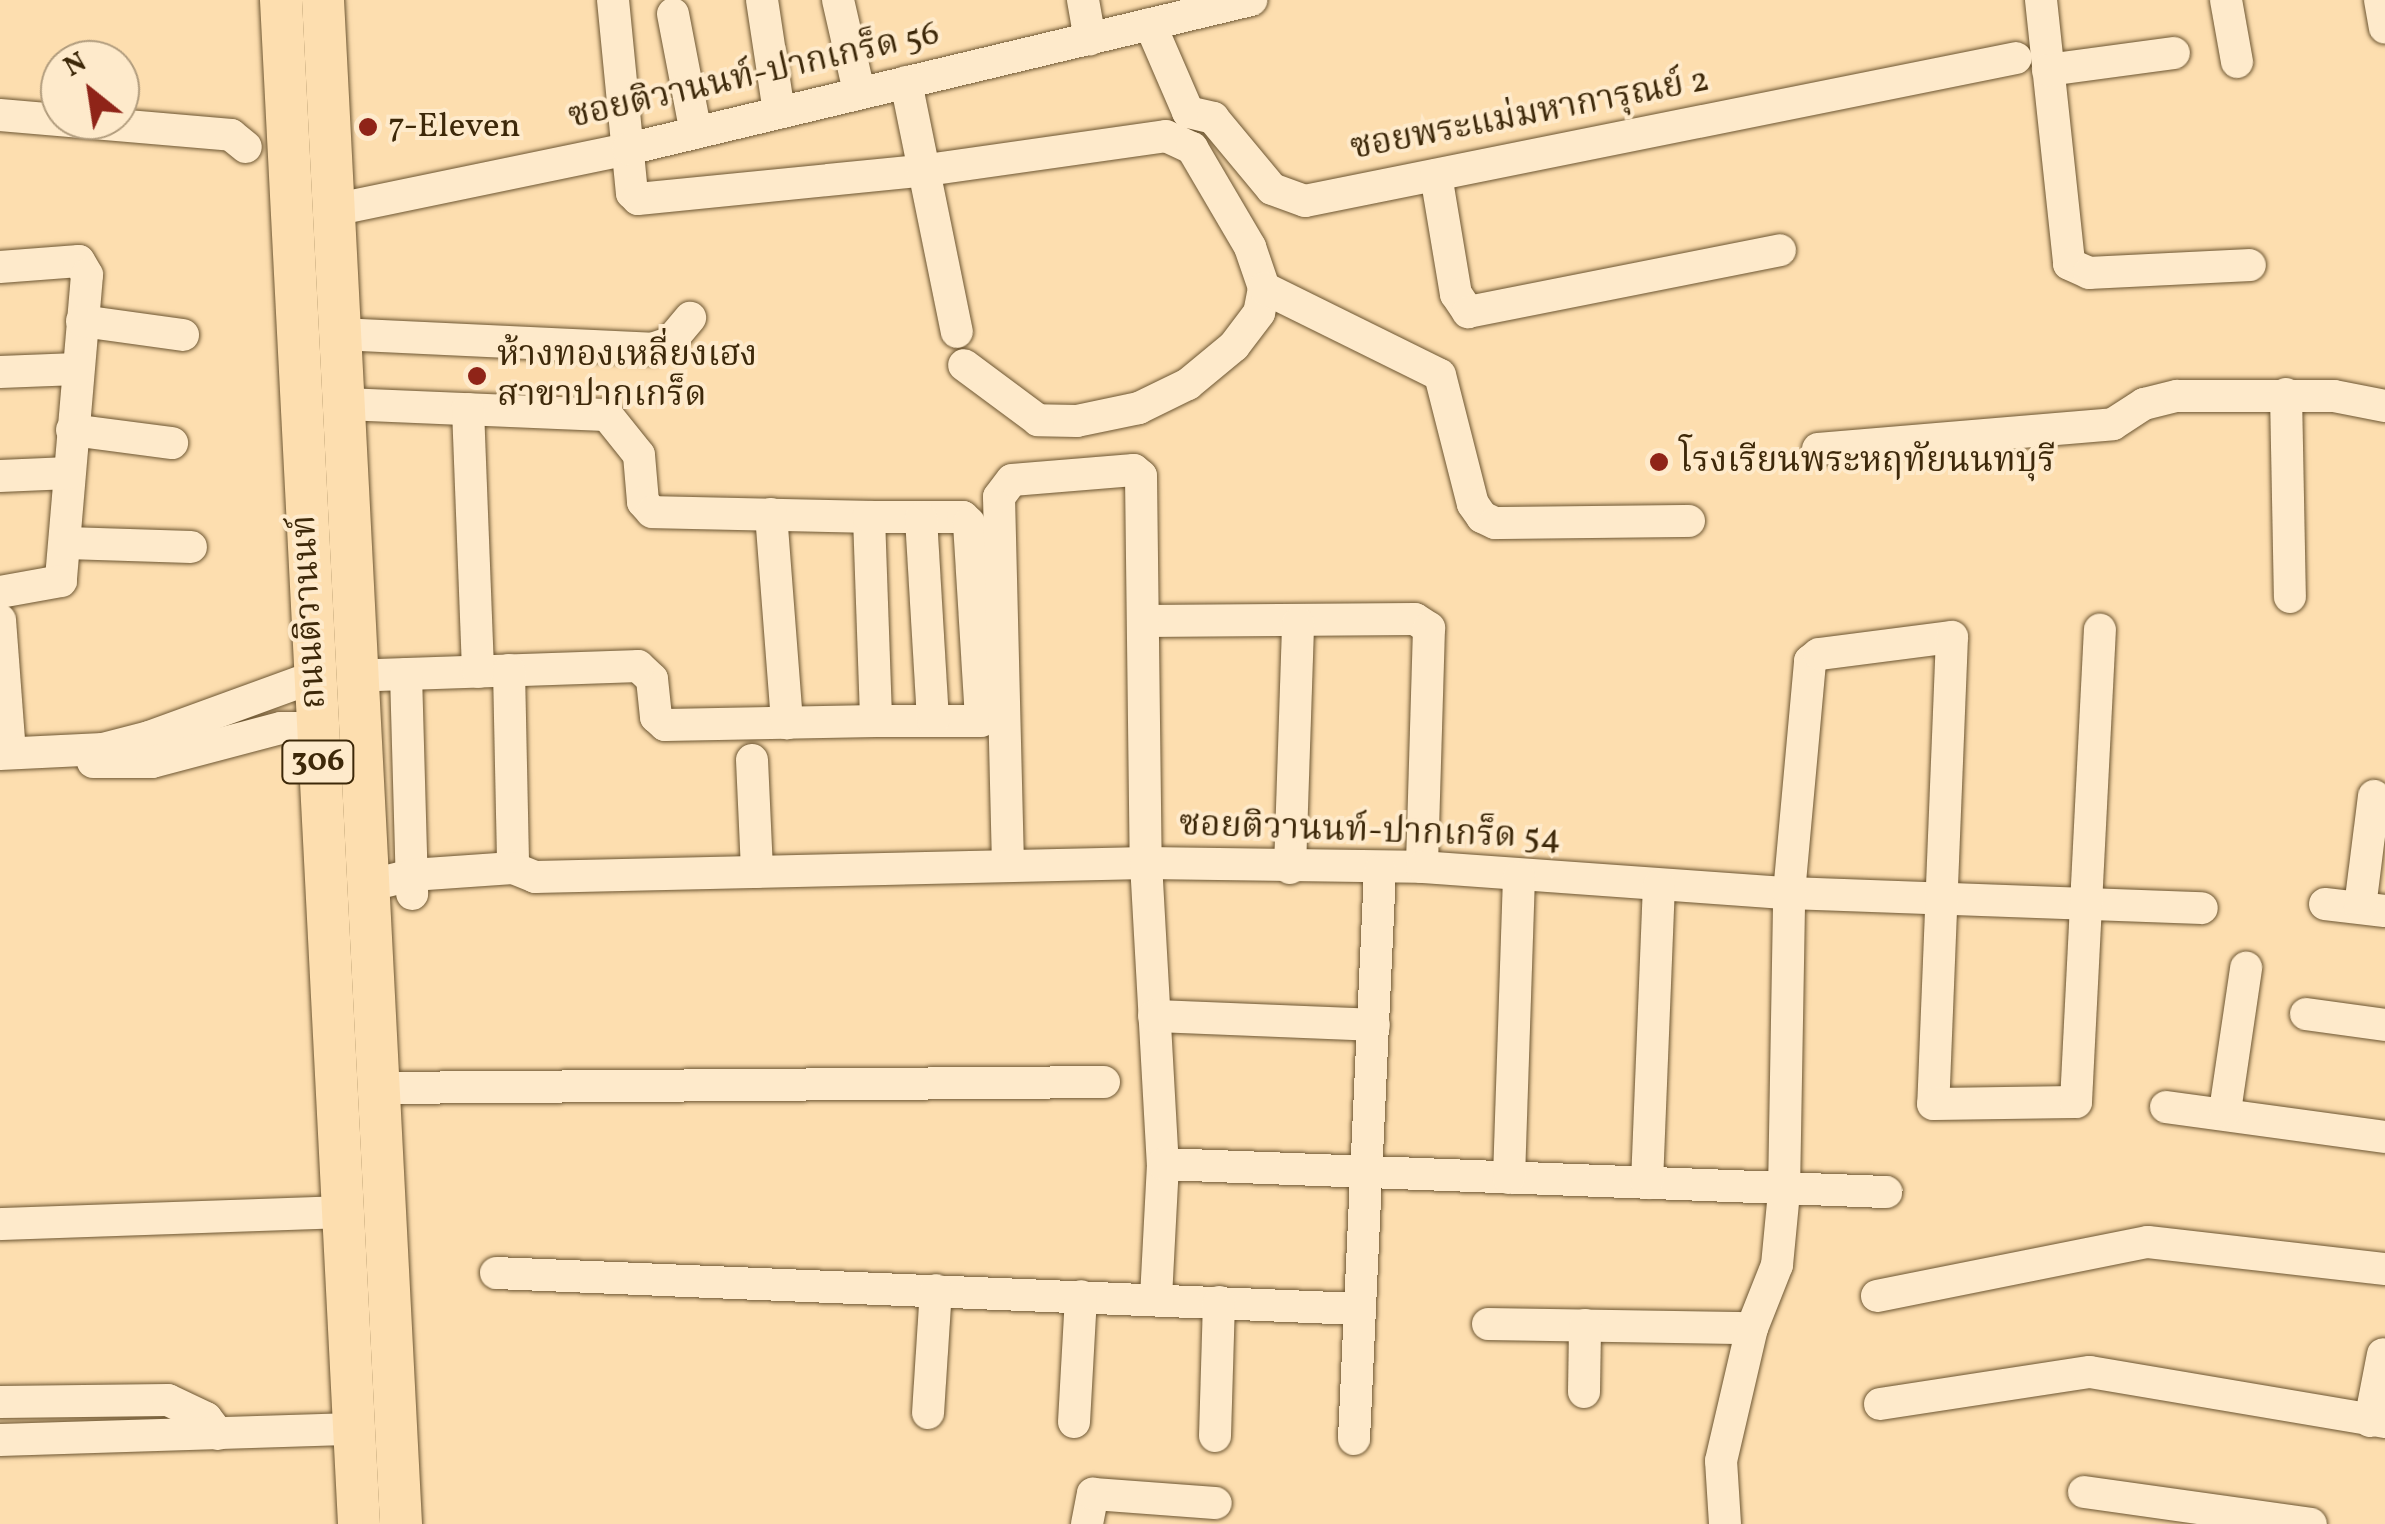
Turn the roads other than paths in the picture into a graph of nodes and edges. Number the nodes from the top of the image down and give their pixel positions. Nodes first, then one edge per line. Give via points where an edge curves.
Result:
1 (281, 0) edge
2 (323, 0) edge
3 (612, 0) edge
4 (762, 0) edge
5 (838, 0) edge
6 (1083, 0) edge
7 (1252, 0) edge
8 (2041, 0) edge
9 (2226, 0) edge
10 (2380, 0) edge
11 (673, 14) dead end
12 (1150, 24) junction
13 (2385, 28) edge
14 (1090, 39) junction
15 (2174, 54) dead end
16 (2016, 58) dead end
17 (2237, 62) dead end
18 (2048, 70) junction
19 (906, 82) junction
20 (859, 92) junction
21 (779, 113) junction
22 (0, 115) edge
23 (696, 133) junction
24 (288, 148) junction
25 (628, 148) junction
26 (920, 171) junction
27 (1436, 175) junction
28 (333, 210) junction
29 (1780, 250) dead end
30 (2250, 265) dead end
31 (0, 266) edge
32 (1264, 288) junction
33 (690, 318) dead end
34 (82, 322) junction
35 (956, 332) dead end
36 (339, 334) junction
37 (183, 335) dead end
38 (964, 365) dead end
39 (77, 369) junction
40 (0, 372) edge
41 (2286, 394) junction
42 (343, 404) junction
43 (2385, 406) edge
44 (468, 409) junction
45 (72, 430) junction
46 (172, 443) dead end
47 (1818, 449) dead end
48 (69, 473) junction
49 (0, 476) edge
50 (771, 514) junction
51 (869, 517) junction
52 (921, 518) junction
53 (1689, 521) dead end
54 (67, 543) junction
55 (190, 547) dead end
56 (0, 592) edge
57 (2290, 597) dead end
58 (0, 620) edge
59 (1144, 621) junction
60 (1298, 623) junction
61 (2100, 630) dead end
62 (493, 671) junction
63 (406, 674) junction
64 (357, 676) junction
65 (314, 677) junction
66 (876, 721) junction
67 (933, 721) junction
68 (787, 723) junction
69 (316, 728) junction
70 (66, 750) junction
71 (5, 753) edge
72 (752, 760) dead end
73 (2374, 796) dead end
74 (1146, 863) junction
75 (1008, 865) junction
76 (1422, 867) junction
77 (1290, 868) junction
78 (1380, 871) junction
79 (758, 872) junction
80 (524, 873) junction
81 (1519, 877) junction
82 (1659, 884) junction
83 (397, 885) junction
84 (1789, 893) junction
85 (1941, 901) junction
86 (2090, 904) junction
87 (2325, 904) dead end
88 (2202, 908) dead end
89 (2373, 909) edge
90 (2246, 968) dead end
91 (2306, 1014) dead end
92 (1154, 1016) junction
93 (1374, 1025) junction
94 (2385, 1025) edge
95 (1104, 1082) dead end
96 (380, 1088) junction
97 (2166, 1107) dead end
98 (2224, 1110) junction
99 (2385, 1137) edge
100 (1162, 1164) junction
101 (1367, 1172) junction
102 (1508, 1178) junction
103 (1647, 1183) junction
104 (1784, 1192) junction
105 (1886, 1192) dead end
106 (386, 1211) junction
107 (343, 1212) junction
108 (0, 1224) edge
109 (2385, 1269) edge
110 (496, 1272) dead end
111 (936, 1290) junction
112 (1081, 1296) junction
113 (1877, 1296) dead end
114 (1156, 1298) junction
115 (1220, 1302) junction
116 (1360, 1309) junction
117 (1488, 1324) dead end
118 (1585, 1325) junction
119 (1752, 1328) junction
120 (2383, 1354) edge
121 (1584, 1392) dead end
122 (0, 1402) edge
123 (1880, 1404) dead end
124 (928, 1413) dead end
125 (1074, 1422) dead end
126 (2378, 1422) edge
127 (354, 1429) junction
128 (218, 1434) junction
129 (1215, 1436) dead end
130 (0, 1440) edge
131 (1354, 1440) dead end
132 (2084, 1492) dead end
133 (1216, 1503) dead end
134 (2139, 1511) edge
135 (2278, 1522) edge
136 (392, 1523) edge
137 (1087, 1524) edge
138 (1724, 1524) edge
139 (2311, 1524) edge

1 - 24 main road, ถนนติวานนท์ / 306
2 - 28 main road, ถนนติวานนท์ / 306
3 - 25 street
4 - 21 street
5 - 20 street
6 - 14 street
7 - 12 street, ซอยติวานนท์-ปากเกร็ด 56
8 - 18 street
9 - 17 street
10 - 13 street
11 - 23 street
12 - 14 street, ซอยติวานนท์-ปากเกร็ด 56
12 - 27 street, ซอยพระแม่มหาการุณย์ 2 via 1188,112 1213,118 1286,198 1306,202
14 - 19 street, ซอยติวานนท์-ปากเกร็ด 56
15 - 18 street
16 - 27 street, ซอยพระแม่มหาการุณย์ 2
18 - 30 street via 2069,264 2089,273
19 - 20 street, ซอยติวานนท์-ปากเกร็ด 56
19 - 26 street
20 - 21 street, ซอยติวานนท์-ปากเกร็ด 56
21 - 23 street, ซอยติวานนท์-ปากเกร็ด 56
22 - 24 street via 230,135 246,147
23 - 25 street, ซอยติวานนท์-ปากเกร็ด 56
24 - 65 main road, ถนนติวานนท์ / 306
25 - 26 street via 632,193 644,200
25 - 28 street, ซอยติวานนท์-ปากเกร็ด 56
26 - 32 street via 1181,139 1216,186
26 - 35 street
27 - 29 street via 1456,294 1468,312
28 - 36 main road, ถนนติวานนท์ / 306
31 - 34 street via 78,261 87,275
32 - 38 street via 1259,313 1234,346 1188,384 1139,408 1078,422 1038,420
32 - 53 street via 1440,375 1482,517 1496,523
33 - 36 street via 669,343 652,350
34 - 37 street
34 - 39 street
36 - 42 main road, ถนนติวานนท์ / 306
39 - 40 street
39 - 45 street
41 - 43 street
41 - 47 street via 2177,396 2144,404 2114,424
41 - 57 street
42 - 44 street
42 - 64 main road, ถนนติวานนท์ / 306
44 - 50 street via 607,415 639,455 643,502 652,512
44 - 62 street
45 - 46 street
45 - 48 street
48 - 49 street
48 - 54 street
50 - 51 street
50 - 68 street
51 - 52 street
51 - 66 street
52 - 67 street
52 - 67 street via 963,517 971,528 981,721
54 - 55 street
54 - 56 street via 60,582
58 - 71 street
59 - 60 street
59 - 74 street
59 - 75 street via 1139,472 1005,484 999,497
60 - 76 street via 1415,619 1428,628
60 - 77 street
61 - 86 street
62 - 63 street
62 - 68 street via 638,666 652,679 656,717 665,725
62 - 80 street
63 - 64 street
63 - 83 street
64 - 83 main road, ถนนติวานนท์ / 306
65 - 69 main road, ถนนติวานนท์ / 306
65 - 70 street via 149,738
66 - 67 street
66 - 68 street
69 - 70 street via 281,728 152,762 103,767
69 - 107 main road, ถนนติวานนท์ / 306
70 - 71 street
72 - 79 street
73 - 89 street
74 - 75 street, ซอยติวานนท์-ปากเกร็ด 54
74 - 77 street, ซอยติวานนท์-ปากเกร็ด 54
74 - 92 street
75 - 79 street, ซอยติวานนท์-ปากเกร็ด 54
76 - 78 street, ซอยติวานนท์-ปากเกร็ด 54
76 - 81 street, ซอยติวานนท์-ปากเกร็ด 54
77 - 78 street, ซอยติวานนท์-ปากเกร็ด 54
78 - 93 street
79 - 80 street, ซอยติวานนท์-ปากเกร็ด 54
80 - 83 street, ซอยติวานนท์-ปากเกร็ด 54
81 - 82 street, ซอยติวานนท์-ปากเกร็ด 54
81 - 102 street
82 - 84 street, ซอยติวานนท์-ปากเกร็ด 54
82 - 103 street
83 - 96 main road, ถนนติวานนท์ / 306
84 - 85 street, ซอยติวานนท์-ปากเกร็ด 54
84 - 85 street via 1812,656 1946,633 1955,642
84 - 104 street
85 - 86 street, ซอยติวานนท์-ปากเกร็ด 54
85 - 86 street via 1933,1104 2076,1102
86 - 88 street, ซอยติวานนท์-ปากเกร็ด 54
87 - 89 street
90 - 98 street
91 - 94 street
92 - 93 street
92 - 100 street
93 - 101 street
95 - 96 street
96 - 106 main road, ถนนติวานนท์ / 306
97 - 98 street
98 - 99 street
100 - 101 street
100 - 114 street
101 - 102 street
101 - 116 street
102 - 103 street
103 - 104 street
104 - 105 street
104 - 119 street via 1776,1265
106 - 107 main road
106 - 136 main road, ถนนติวานนท์ / 306
107 - 108 street
107 - 127 main road, ถนนติวานนท์ / 306
109 - 113 street via 2148,1242
110 - 111 street
111 - 112 street
111 - 124 street
112 - 114 street
112 - 125 street
114 - 115 street
115 - 116 street
115 - 129 street
116 - 131 street
117 - 118 street
118 - 119 street
118 - 121 street
119 - 138 street via 1721,1461
120 - 126 street
122 - 128 street via 168,1400 206,1418
123 - 126 street via 2090,1372
127 - 128 street
127 - 136 main road, ถนนติวานนท์ / 306
128 - 130 street
132 - 134 street
133 - 137 street via 1093,1494
134 - 135 street
135 - 139 street

